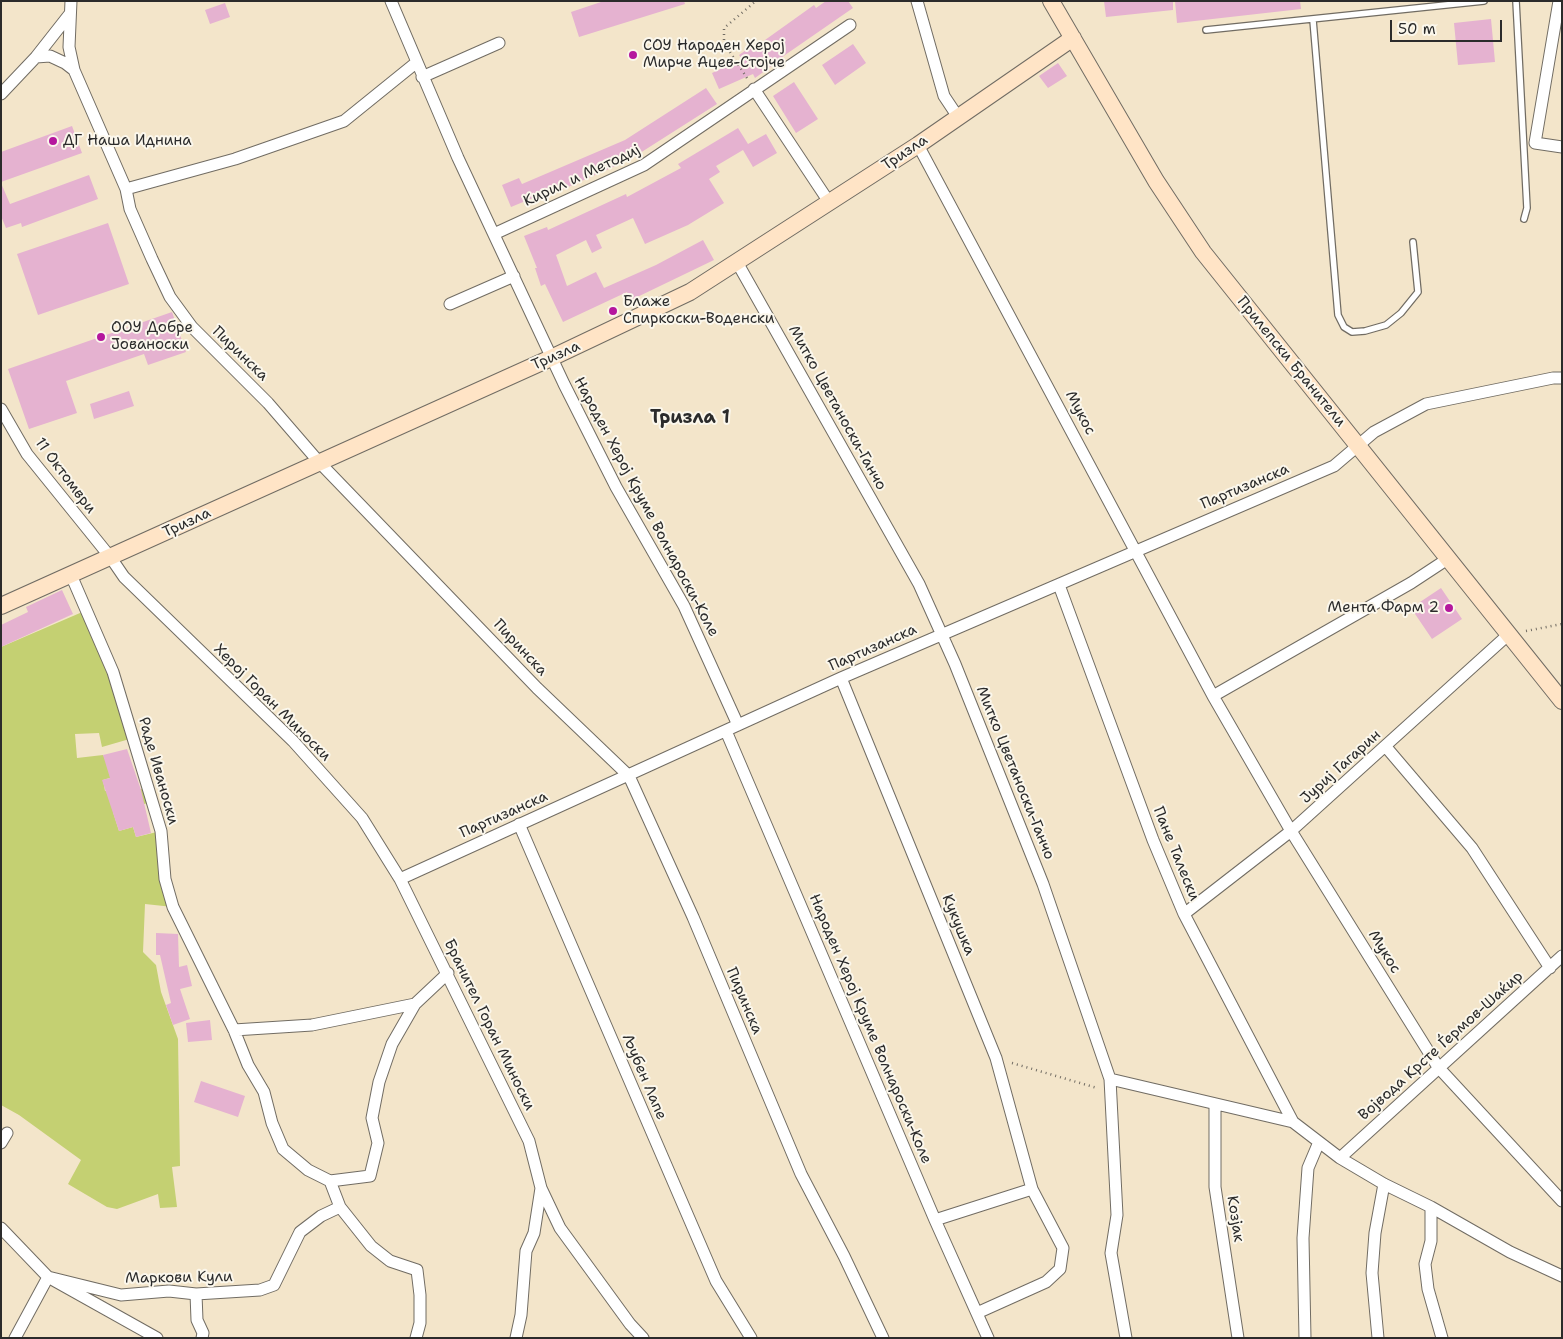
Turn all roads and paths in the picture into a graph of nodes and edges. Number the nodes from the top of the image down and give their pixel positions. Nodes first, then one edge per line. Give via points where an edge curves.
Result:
1 (71, 1) edge
2 (391, 1) edge
3 (756, 1) edge
4 (917, 1) edge
5 (1050, 1) edge
6 (1484, 1) edge
7 (1516, 1) edge
8 (1559, 9) edge
9 (69, 15) junction
10 (1312, 20) junction
11 (850, 25) dead end
12 (1206, 30) dead end
13 (1073, 38) junction
14 (499, 43) dead end
15 (36, 57) junction
16 (417, 62) junction
17 (74, 70) junction
18 (422, 77) junction
19 (754, 90) junction
20 (1, 94) edge
21 (958, 117) junction
22 (918, 145) junction
23 (1562, 147) edge
24 (126, 189) junction
25 (829, 202) junction
26 (1524, 219) dead end
27 (494, 234) junction
28 (1413, 242) dead end
29 (738, 264) junction
30 (514, 276) junction
31 (450, 304) dead end
32 (551, 358) junction
33 (1562, 378) edge
34 (1, 409) edge
35 (1357, 445) junction
36 (319, 462) junction
37 (1137, 550) junction
38 (111, 558) junction
39 (1449, 558) junction
40 (71, 575) junction
41 (1059, 586) junction
42 (1, 606) edge
43 (1562, 624) edge
44 (942, 634) junction
45 (1509, 634) junction
46 (841, 678) junction
47 (1213, 696) junction
48 (1562, 701) edge
49 (738, 725) junction
50 (726, 731) junction
51 (1386, 747) junction
52 (629, 776) junction
53 (519, 824) junction
54 (1291, 831) junction
55 (400, 879) junction
56 (1184, 914) junction
57 (1562, 956) edge
58 (1550, 968) junction
59 (448, 973) junction
60 (415, 1004) junction
61 (234, 1030) junction
62 (996, 1058) junction
63 (1438, 1067) junction
64 (1110, 1079) junction
65 (1111, 1092) junction
66 (1215, 1104) junction
67 (1293, 1122) junction
68 (1320, 1142) junction
69 (1340, 1158) junction
70 (330, 1181) junction
71 (1384, 1184) junction
72 (541, 1188) junction
73 (1032, 1189) junction
74 (1562, 1201) edge
75 (340, 1207) junction
76 (1430, 1207) junction
77 (936, 1220) junction
78 (1, 1228) edge
79 (1562, 1276) edge
80 (48, 1277) junction
81 (196, 1294) junction
82 (977, 1313) junction
83 (630, 1324) junction
84 (15, 1338) edge
85 (157, 1338) edge
86 (202, 1338) edge
87 (416, 1338) edge
88 (516, 1338) edge
89 (635, 1338) edge
90 (642, 1338) edge
91 (751, 1338) edge
92 (882, 1338) edge
93 (988, 1338) edge
94 (1126, 1338) edge
95 (1238, 1338) edge
96 (1305, 1338) edge
97 (1378, 1338) edge
98 (1442, 1338) edge

1 - 9 street
2 - 16 street, Народен Херој Круме Волнароски-Коле
3 - 19 path via 724,28 724,43
4 - 21 street via 944,96
5 - 13 street, Прилепски Бранители
6 - 10 lane
7 - 26 lane via 1527,208
8 - 23 street via 1535,143
9 - 15 street
9 - 17 street, Пиринска via 69,47
10 - 12 lane
10 - 28 lane via 1338,315 1344,327 1352,332 1365,331 1386,325 1401,313 1418,292
11 - 19 street, Кирил и Методиј
13 - 21 street, Тризла
13 - 35 street, Прилепски Бранители via 1156,181 1203,252
14 - 18 street
15 - 17 street via 50,56
15 - 20 street
16 - 18 street, Народен Херој Круме Волнароски-Коле
16 - 24 street via 344,121 235,159
17 - 24 street, Пиринска
18 - 27 street, Народен Херој Круме Волнароски-Коле
19 - 25 street
19 - 27 street, Кирил и Методиј via 644,165
21 - 22 street, Тризла
22 - 25 street, Тризла
22 - 37 street, Мукос
24 - 36 street, Пиринска via 130,209 170,297 192,327 268,403
25 - 29 street, Тризла
27 - 30 street, Народен Херој Круме Волнароски-Коле
29 - 32 street, Тризла via 690,292
29 - 44 street, Митко Цветаноски-Ганчо via 919,584
30 - 31 street
30 - 32 street, Народен Херој Круме Волнароски-Коле
32 - 36 street, Тризла
32 - 49 street, Народен Херој Круме Волнароски-Коле via 616,488 684,606
33 - 35 street, Партизанска via 1426,404
34 - 38 street, 11 Октомври via 27,454
35 - 37 street, Партизанска via 1334,466
35 - 39 street, Прилепски Бранители
36 - 38 street, Тризла
36 - 52 street, Пиринска via 537,688
37 - 41 street, Партизанска
37 - 47 street, Мукос
38 - 40 street, Тризла
38 - 55 street, Херој Горан Миноски via 124,578 312,762 362,818
39 - 45 street, Прилепски Бранители
39 - 47 street
40 - 42 street, Тризла
40 - 61 street, Раде Иваноски via 113,672 161,831 164,879 173,908
41 - 44 street, Партизанска
41 - 56 street, Пане Талески via 1153,840
43 - 45 path
44 - 46 street, Партизанска
44 - 64 street, Митко Цветаноски-Ганчо via 1043,884
45 - 48 street, Прилепски Бранители
45 - 51 street, Јуриј Гагарин
46 - 49 street, Партизанска
46 - 62 street, Кукушка
47 - 54 street, Мукос
49 - 50 street, Партизанска
50 - 52 street, Партизанска
50 - 77 street, Народен Херој Круме Волнароски-Коле
51 - 54 street, Јуриј Гагарин
51 - 58 street via 1472,848
52 - 53 street, Партизанска
52 - 92 street, Пиринска via 693,917 801,1174
53 - 55 street, Партизанска
53 - 91 street, Љубен Лапе via 716,1281
54 - 56 street, Јуриј Гагарин
54 - 63 street, Мукос
55 - 59 street, Бранител Горан Миноски
56 - 67 street, Пане Талески
57 - 58 street, Војвода Крсте Ѓермов-Шаќир
58 - 63 street, Војвода Крсте Ѓермов-Шаќир
59 - 60 street
59 - 72 street, Бранител Горан Миноски via 529,1141
60 - 61 street via 312,1025
60 - 70 street via 392,1044 379,1082 372,1118 378,1143 370,1176
61 - 70 street, Раде Иваноски via 248,1065 264,1092 283,1149 308,1170
62 - 65 path
62 - 73 street, Кукушка
63 - 69 street, Војвода Крсте Ѓермов-Шаќир
63 - 74 street, Мукос
64 - 65 street, Митко Цветаноски-Ганчо
64 - 66 street
65 - 94 street, Митко Цветаноски-Ганчо via 1117,1215 1112,1253
66 - 67 street
66 - 95 street, Козјак via 1215,1187
67 - 68 street
68 - 69 street
68 - 96 street via 1308,1168 1302,1238
69 - 71 street
70 - 75 street
71 - 76 street
71 - 97 street via 1372,1273
72 - 83 street, Бранител Горан Миноски via 560,1228
72 - 88 street, Бранител Горан Миноски via 534,1233 526,1251
73 - 77 street
73 - 82 street, Кукушка via 1063,1248 1060,1269 1046,1282
75 - 81 street, Маркови Кули via 300,1232 274,1285 260,1290
75 - 87 street via 371,1246 390,1261 417,1270 420,1323
76 - 79 street via 1510,1252
76 - 98 street via 1431,1241 1425,1264 1428,1289
77 - 82 street, Народен Херој Круме Волнароски-Коле
78 - 80 street
80 - 81 street, Маркови Кули via 121,1295 169,1290
80 - 84 street
80 - 85 street
81 - 86 street
82 - 93 street, Народен Херој Круме Волнароски-Коле
83 - 89 street, Бранител Горан Миноски
83 - 90 street, Бранител Горан Миноски

